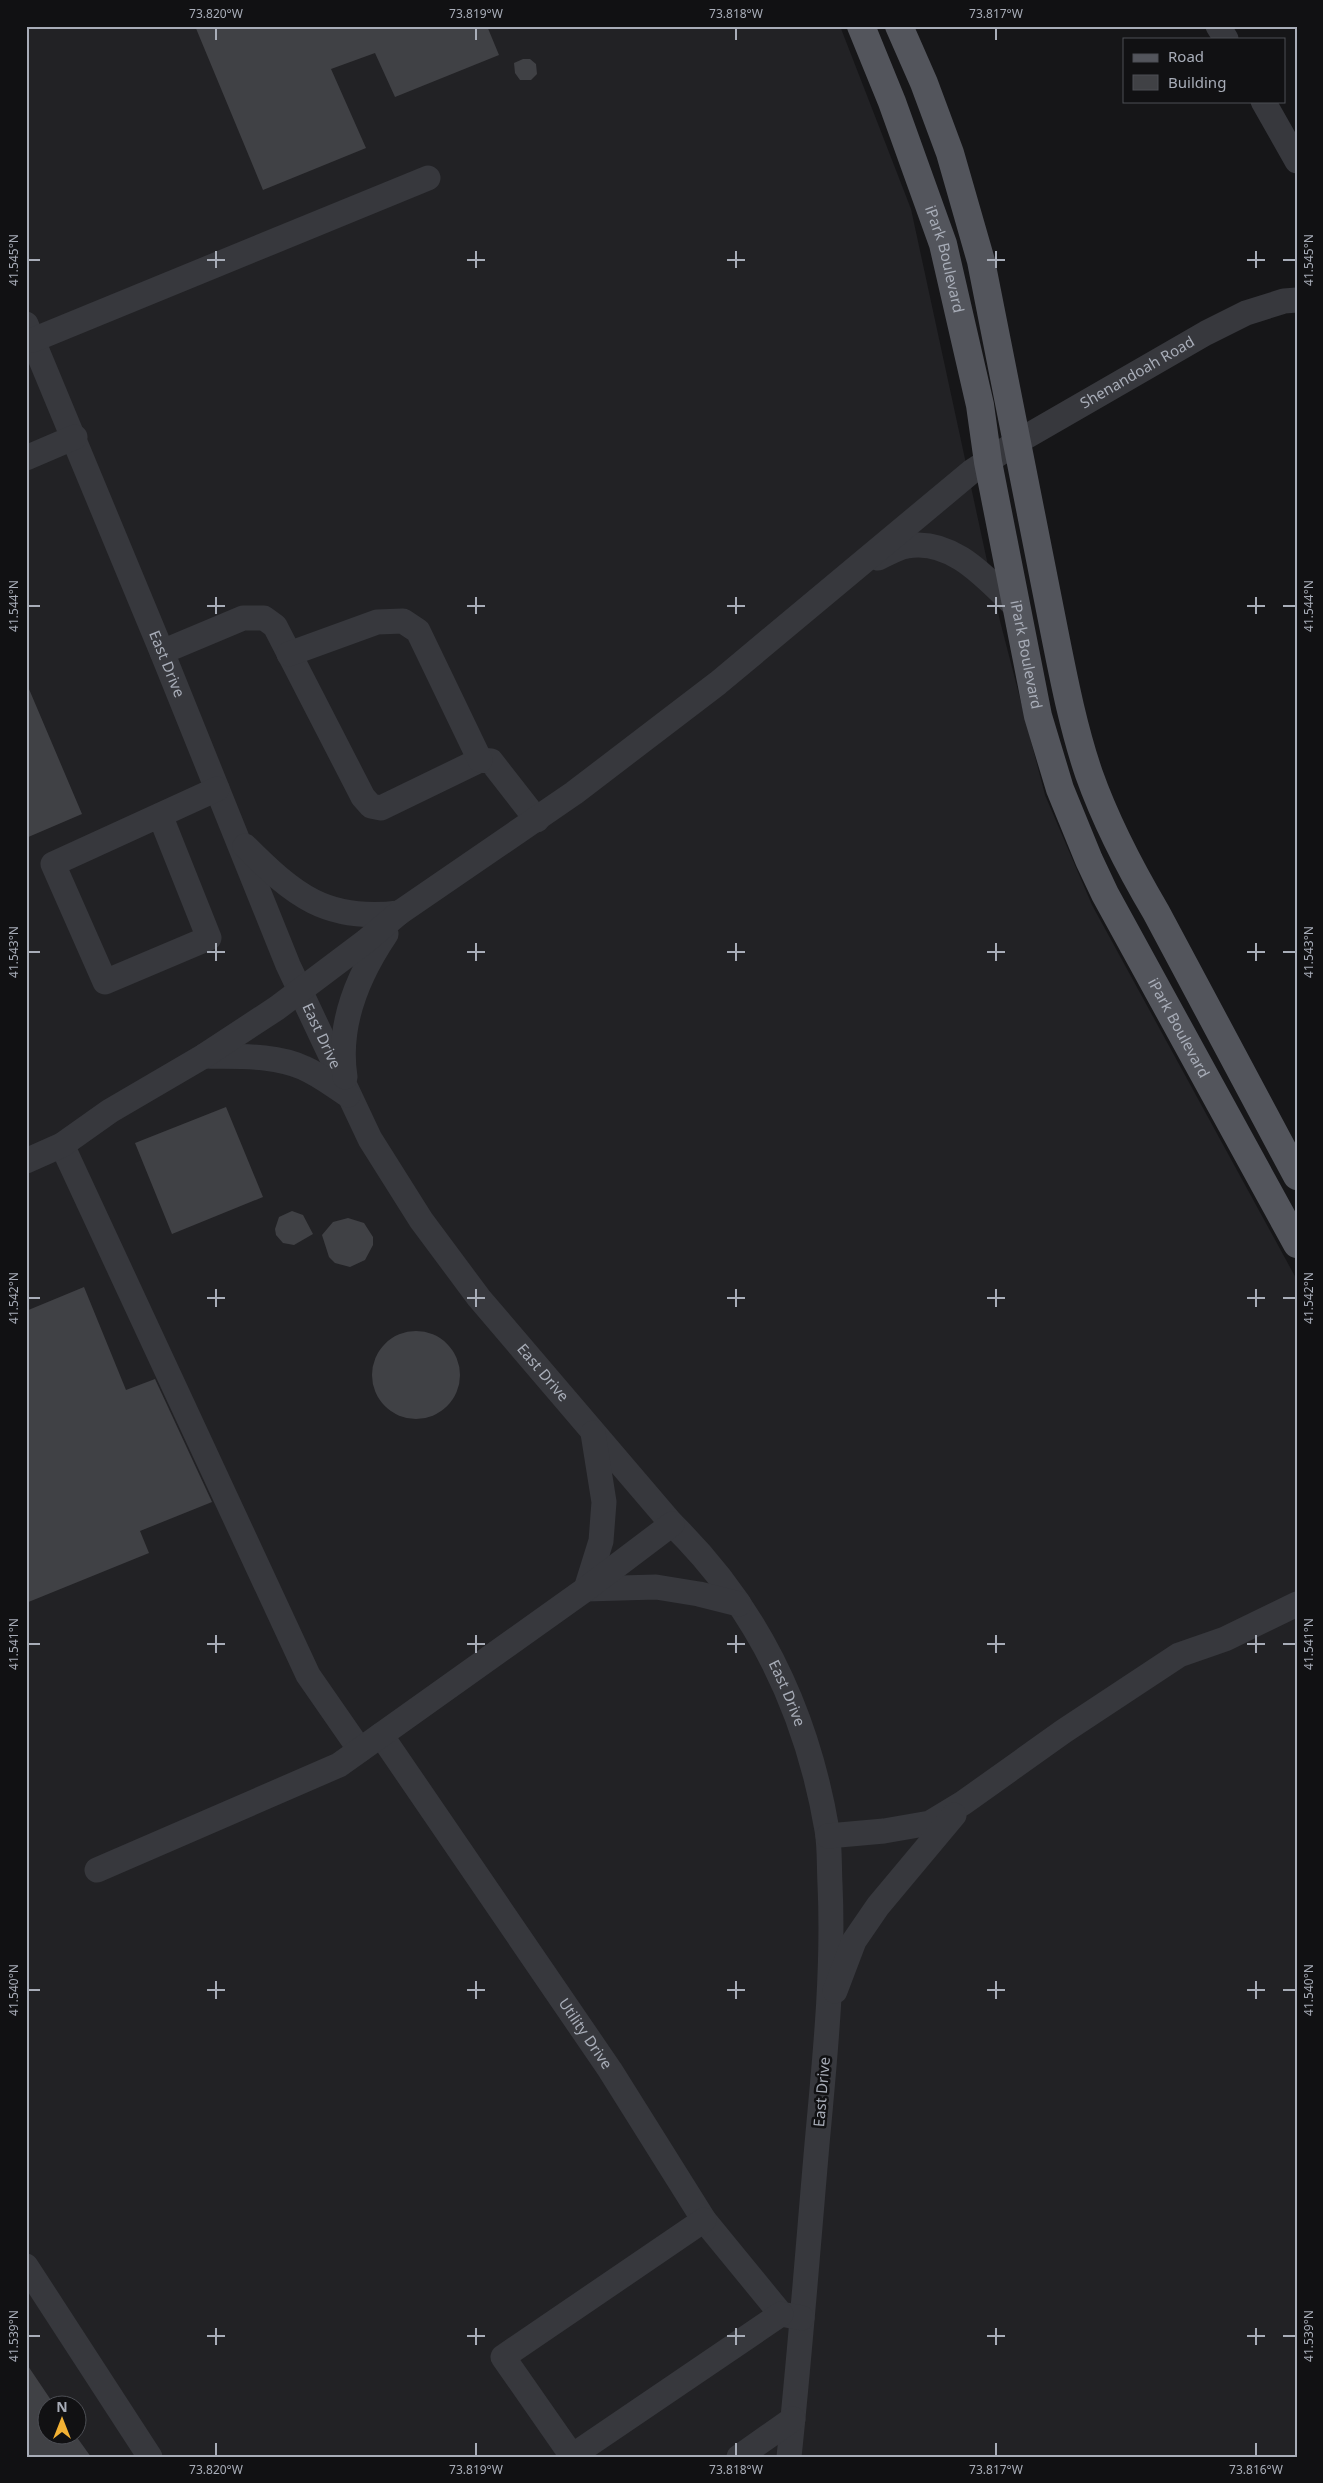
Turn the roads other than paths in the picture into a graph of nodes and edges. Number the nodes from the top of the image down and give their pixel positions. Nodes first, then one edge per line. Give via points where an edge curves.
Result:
1 (861, 26) edge
2 (899, 26) edge
3 (1218, 26) edge
4 (1225, 38) edge
5 (1264, 102) edge
6 (1297, 161) edge
7 (428, 178) dead end
8 (1297, 300) edge
9 (30, 332) edge
10 (75, 437) junction
11 (1017, 442) junction
12 (26, 458) edge
13 (988, 462) junction
14 (856, 568) junction
15 (1015, 606) junction
16 (162, 652) junction
17 (289, 654) junction
18 (480, 760) junction
19 (217, 789) junction
20 (160, 815) junction
21 (537, 820) junction
22 (238, 840) junction
23 (399, 913) junction
24 (300, 992) junction
25 (204, 1056) junction
26 (348, 1095) junction
27 (62, 1145) junction
28 (26, 1161) edge
29 (1297, 1176) edge
30 (1297, 1244) edge
31 (593, 1433) junction
32 (672, 1524) junction
33 (1297, 1586) edge
34 (586, 1589) junction
35 (739, 1604) junction
36 (1297, 1604) edge
37 (1225, 1639) junction
38 (381, 1735) junction
39 (360, 1750) junction
40 (963, 1803) junction
41 (828, 1836) junction
42 (97, 1870) dead end
43 (830, 2003) junction
44 (704, 2220) junction
45 (26, 2266) edge
46 (792, 2316) junction
47 (793, 2419) junction
48 (150, 2457) edge
49 (739, 2457) edge
50 (790, 2457) edge

1 - 13 main road, iPark Boulevard via 943,244 980,405
2 - 11 main road via 937,117 972,225 990,299
3 - 4 street
5 - 6 street
7 - 9 street
8 - 11 street, Shenandoah Road via 1246,313 1206,333
9 - 10 street, East Drive
10 - 12 street
10 - 16 street, East Drive
11 - 13 street, Shenandoah Road
11 - 29 main road via 1065,684 1090,776 1137,880
13 - 14 street, Shenandoah Road via 954,485
13 - 15 main road, iPark Boulevard
14 - 15 street via 907,546 930,546 951,553 976,568
14 - 21 street, Shenandoah Road via 718,682
15 - 30 main road, iPark Boulevard via 1038,716 1064,798 1089,860
16 - 17 street via 243,618 264,618 275,626
16 - 19 street, East Drive
17 - 18 street via 377,622 403,621 418,631
17 - 18 street via 370,806 381,808
18 - 21 street via 491,761
19 - 20 street
19 - 22 street, East Drive
20 - 20 street via 53,864 105,982 209,938
21 - 23 street, Shenandoah Road
22 - 23 street via 274,875 307,899 328,909 372,916
22 - 24 street, East Drive
23 - 24 street, Shenandoah Road
23 - 26 street via 368,961 344,1025 342,1055
24 - 25 street, Shenandoah Road
24 - 26 street, East Drive
25 - 26 street via 280,1061 304,1068
25 - 27 street, Shenandoah Road via 110,1111
26 - 31 street, East Drive via 394,1180 450,1261
27 - 28 street, Shenandoah Road
27 - 39 street via 308,1675
31 - 32 street, East Drive
31 - 34 street via 604,1502 601,1541
32 - 34 street
32 - 35 street, East Drive via 703,1554
33 - 37 street
34 - 35 street via 656,1587
34 - 38 street
35 - 41 street, East Drive via 778,1668 806,1737
36 - 37 street
37 - 40 street via 1179,1655
38 - 39 street
38 - 44 street, Utility Drive via 610,2070
39 - 42 street via 339,1765
40 - 41 street via 930,1823
40 - 43 street via 878,1906 854,1941
41 - 43 street, East Drive via 832,1915
43 - 46 street, East Drive
44 - 46 street, Utility Drive
44 - 46 street via 503,2357 572,2456
45 - 48 street
46 - 47 street, East Drive
47 - 49 street
47 - 50 street, East Drive

